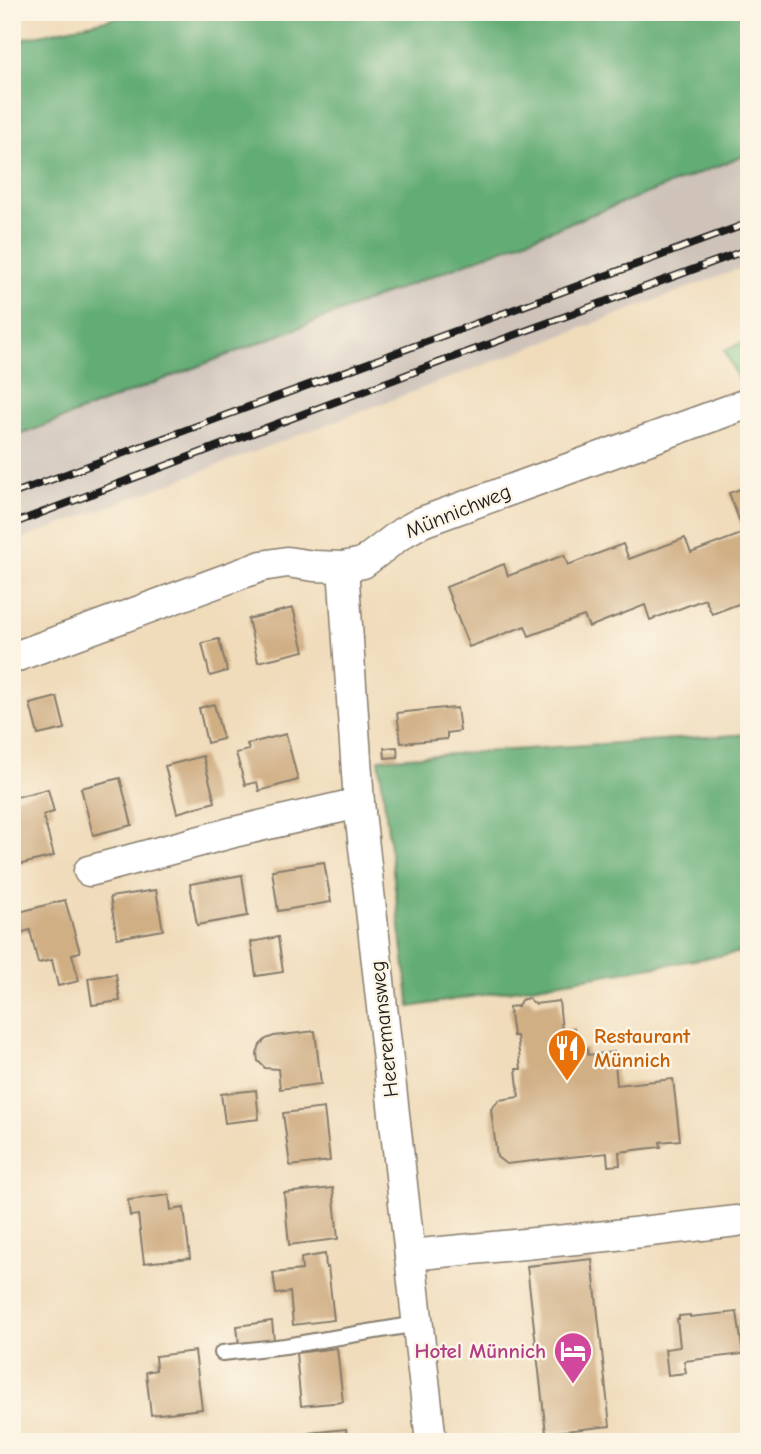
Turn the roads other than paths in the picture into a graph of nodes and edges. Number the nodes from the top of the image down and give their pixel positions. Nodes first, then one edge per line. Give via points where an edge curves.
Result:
1 (749, 403) edge
2 (343, 567) junction
3 (12, 658) edge
4 (359, 803) junction
5 (89, 871) dead end
6 (737, 1221) dead end
7 (410, 1255) junction
8 (417, 1324) junction
9 (222, 1353) dead end
10 (431, 1442) edge

1 - 2 street, Münnichweg via 422,522 363,563
2 - 3 street, Münnichweg via 287,562 262,566
2 - 4 street, Heeremansweg
4 - 5 street
4 - 7 street, Heeremansweg
6 - 7 street
7 - 8 street, Heeremansweg
8 - 9 lane
8 - 10 street, Heeremansweg

